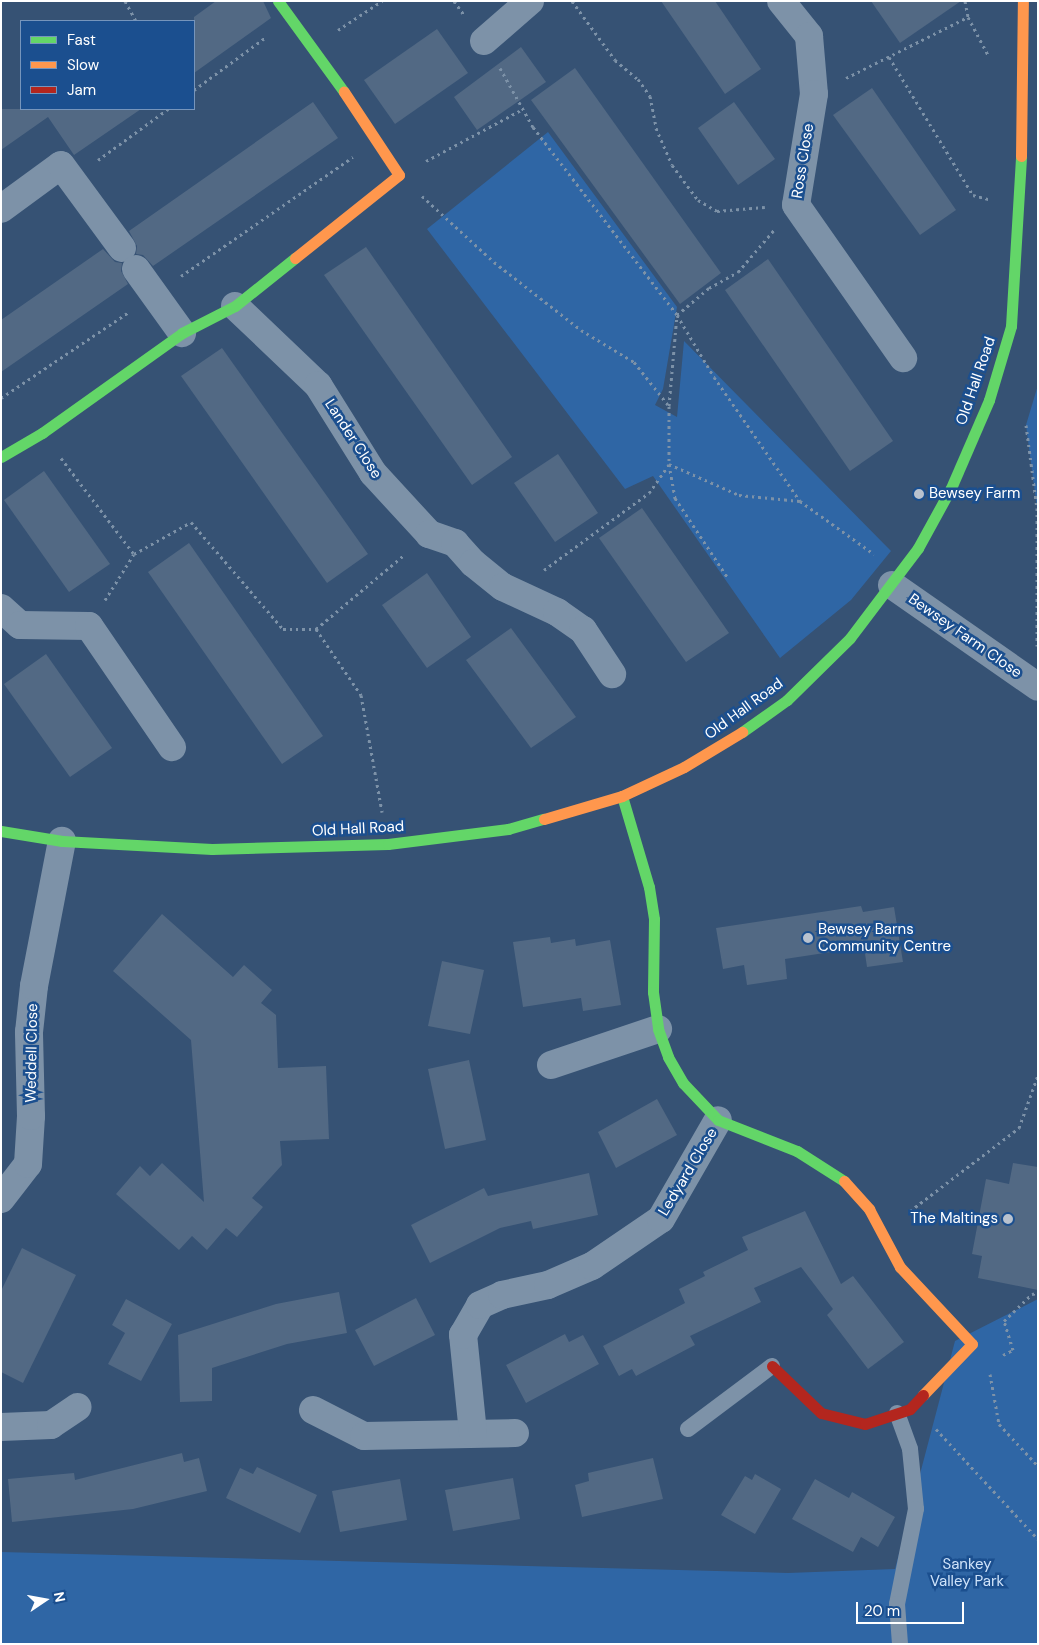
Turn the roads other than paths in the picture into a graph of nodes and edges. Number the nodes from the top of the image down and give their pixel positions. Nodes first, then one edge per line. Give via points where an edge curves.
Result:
1 (278, 1) edge
2 (530, 1) edge
3 (781, 1) edge
4 (1023, 1) edge
5 (484, 41) road end
6 (1030, 70) edge
7 (1, 209) edge
8 (235, 306) junction
9 (182, 333) junction
10 (902, 358) dead end
11 (1, 457) edge
12 (892, 585) junction
13 (1, 608) edge
14 (612, 674) dead end
15 (1038, 687) edge
16 (172, 747) dead end
17 (622, 796) junction
18 (1, 831) edge
19 (62, 841) junction
20 (658, 1028) junction
21 (551, 1065) dead end
22 (718, 1120) junction
23 (1, 1200) edge
24 (772, 1366) joint
25 (78, 1407) dead end
26 (313, 1410) dead end
27 (903, 1411) junction
28 (1, 1427) edge
29 (688, 1429) dead end
30 (473, 1433) junction
31 (515, 1433) dead end
32 (900, 1644) edge

1 - 8 street via 378,139 400,176
2 - 5 street
3 - 10 street, Ross Close via 809,36 814,94 796,205
4 - 6 street, Old Hall Road
6 - 12 street, Old Hall Road via 1011,326 989,400 951,488 918,548
7 - 9 street via 61,165
8 - 9 street
8 - 14 street, Lander Close via 318,385 373,473 429,534 455,543 473,563 503,587 557,612 582,630
9 - 11 street via 42,433
12 - 15 street, Bewsey Farm Close
12 - 17 street, Old Hall Road via 850,638 786,700 738,735 684,767
13 - 16 street via 20,625 89,626
17 - 19 street, Old Hall Road via 508,829 388,844 212,849
17 - 20 street, Ledyard Close via 649,887 654,919 653,992
18 - 19 street, Old Hall Road
19 - 23 street, Weddell Close via 31,1013 28,1164
20 - 21 street
20 - 22 street, Ledyard Close via 668,1057 683,1083
22 - 27 street, Ledyard Close via 797,1151 844,1181 869,1210 900,1267 972,1344
22 - 30 street, Ledyard Close via 661,1219 592,1266 548,1285 502,1295 480,1305 463,1335
24 - 27 street via 821,1414 864,1424
24 - 29 lane
25 - 28 street via 51,1425
26 - 30 street via 364,1436
27 - 32 lane via 916,1509 897,1604
30 - 31 street

